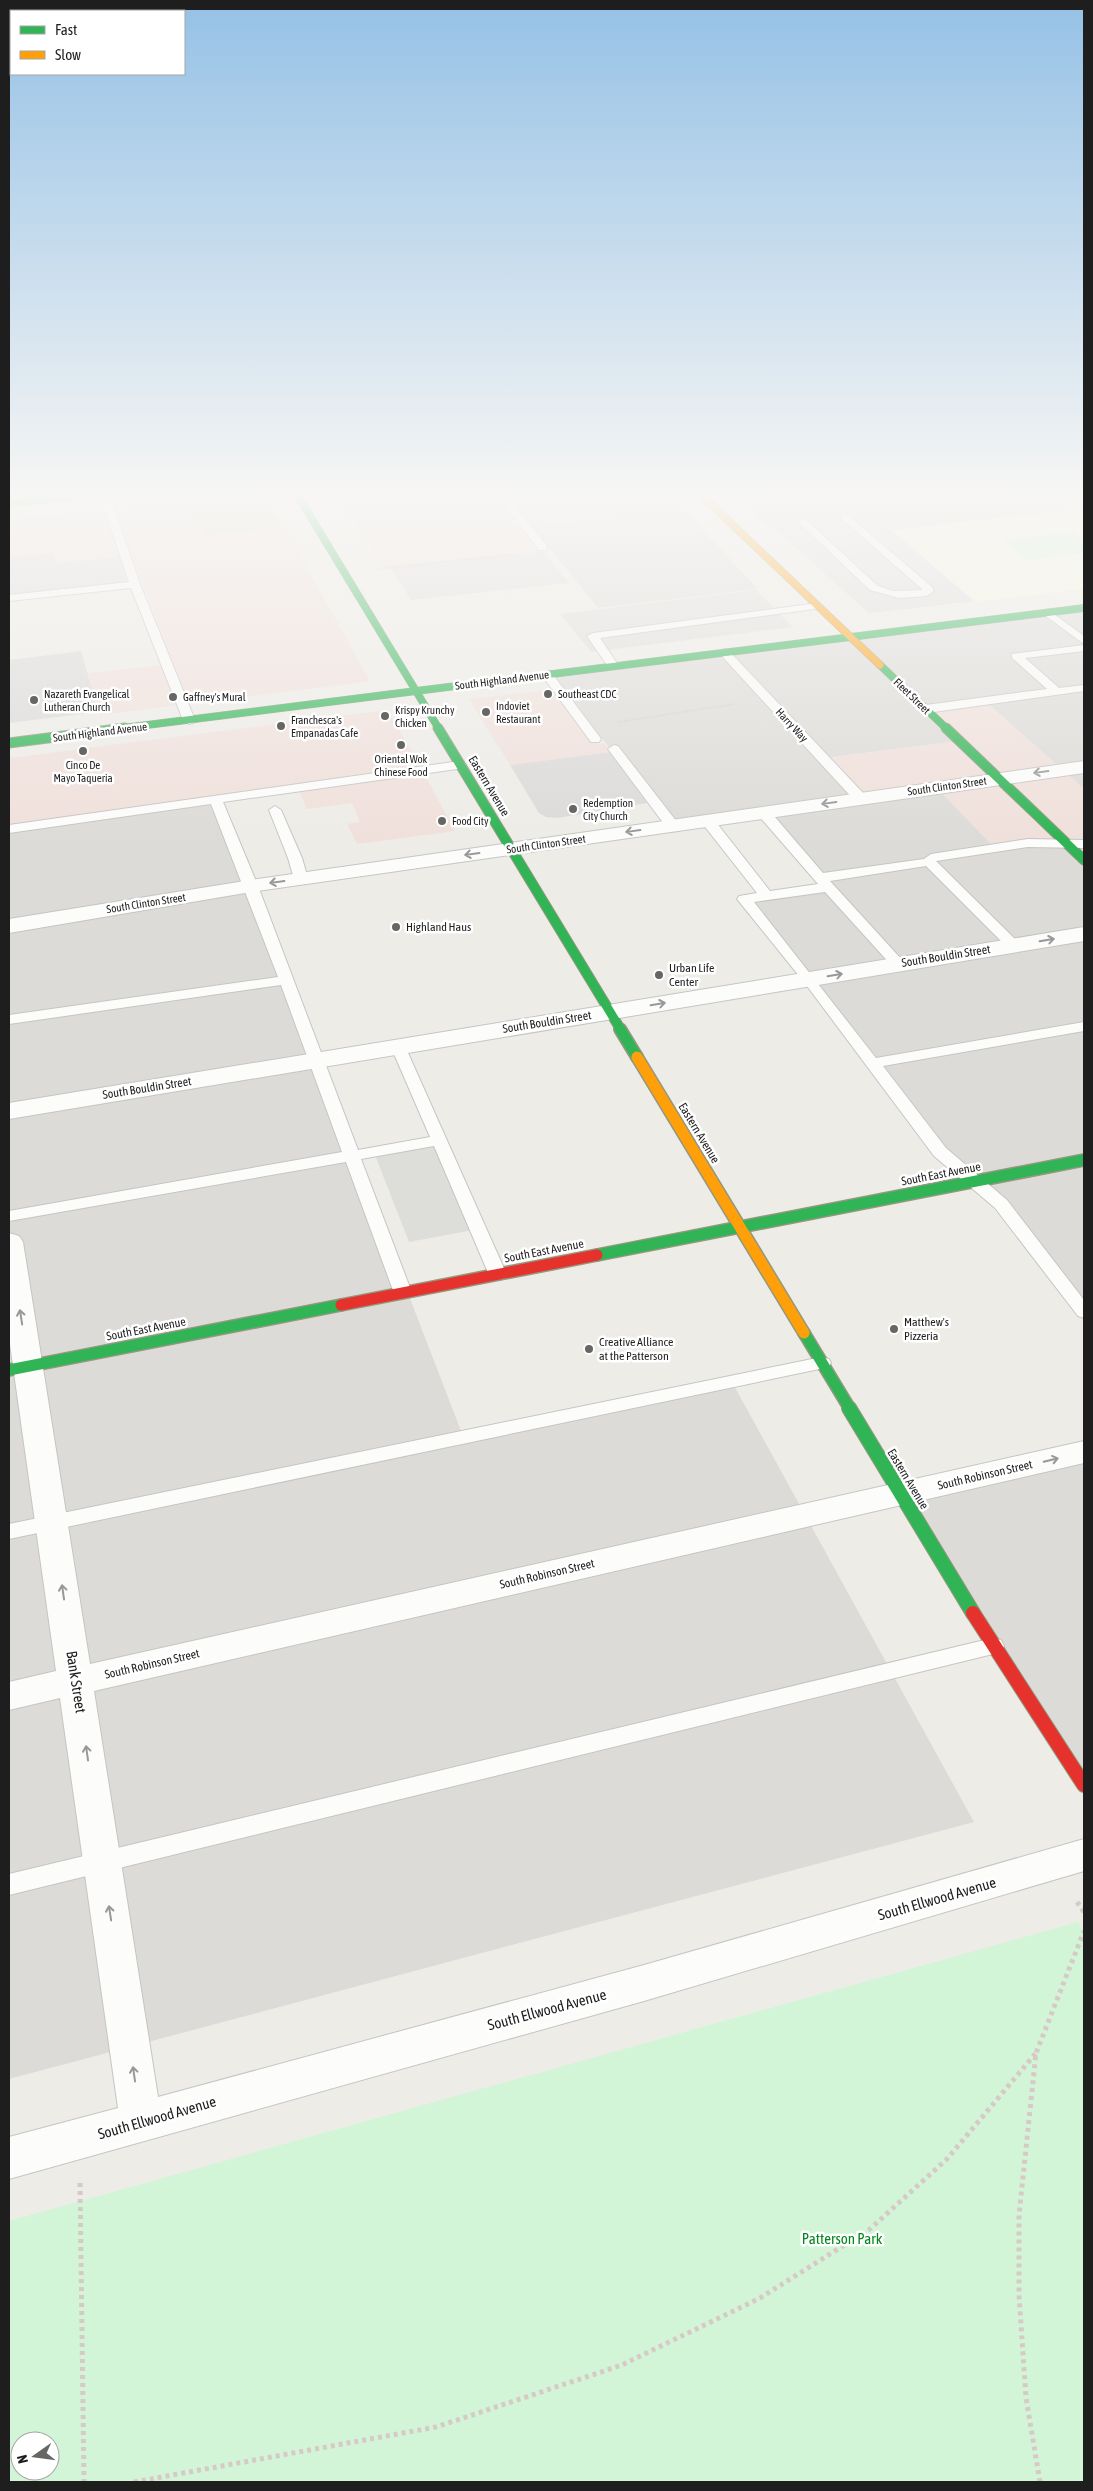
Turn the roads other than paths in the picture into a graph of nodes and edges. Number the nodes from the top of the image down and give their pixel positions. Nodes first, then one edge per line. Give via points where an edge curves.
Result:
1 (144, 607) edge
2 (365, 607) edge
3 (809, 607) edge
4 (819, 607) edge
5 (1084, 608) edge
6 (1047, 612) junction
7 (850, 637) junction
8 (1084, 641) edge
9 (1084, 648) edge
10 (724, 652) junction
11 (613, 666) junction
12 (547, 674) junction
13 (1084, 688) edge
14 (416, 691) junction
15 (1057, 692) junction
16 (926, 709) junction
17 (189, 720) junction
18 (595, 739) dead end
19 (9, 744) edge
20 (614, 749) dead end
21 (460, 765) junction
22 (1084, 767) edge
23 (998, 778) junction
24 (860, 798) junction
25 (214, 799) junction
26 (274, 810) dead end
27 (763, 812) junction
28 (707, 820) junction
29 (672, 825) junction
30 (9, 829) edge
31 (1067, 844) junction
32 (1084, 844) edge
33 (511, 849) junction
34 (1084, 860) edge
35 (929, 862) junction
36 (301, 879) junction
37 (824, 882) junction
38 (251, 886) junction
39 (767, 896) junction
40 (9, 926) edge
41 (1084, 934) edge
42 (1013, 945) junction
43 (898, 964) junction
44 (809, 979) junction
45 (287, 980) junction
46 (610, 1012) junction
47 (9, 1020) edge
48 (1084, 1026) edge
49 (399, 1047) junction
50 (317, 1060) junction
51 (872, 1063) junction
52 (9, 1111) edge
53 (440, 1140) junction
54 (352, 1155) junction
55 (1084, 1160) edge
56 (974, 1182) junction
57 (9, 1216) edge
58 (740, 1227) junction
59 (9, 1242) edge
60 (498, 1274) junction
61 (403, 1293) junction
62 (1083, 1309) edge
63 (822, 1363) junction
64 (19, 1368) edge
65 (1084, 1452) edge
66 (901, 1494) junction
67 (52, 1522) junction
68 (9, 1532) edge
69 (993, 1646) junction
70 (76, 1682) junction
71 (9, 1696) edge
72 (1084, 1785) edge
73 (1084, 1855) edge
74 (103, 1862) junction
75 (9, 1885) edge
76 (141, 2122) junction
77 (9, 2158) edge

1 - 17 lane
2 - 14 street, Eastern Avenue
3 - 11 lane via 593,636
4 - 7 street, Fleet Street
5 - 6 street, South Highland Avenue
6 - 7 street, South Highland Avenue
6 - 8 lane
7 - 10 street, South Highland Avenue
7 - 16 street, Fleet Street
9 - 15 lane via 1016,656
10 - 11 street, South Highland Avenue
10 - 24 lane, Harry Way
11 - 12 street, South Highland Avenue
12 - 14 street, South Highland Avenue
12 - 18 lane
13 - 15 lane
14 - 17 street, South Highland Avenue
14 - 21 street, Eastern Avenue
15 - 16 lane
16 - 23 street, Fleet Street
17 - 19 street, South Highland Avenue
20 - 29 lane
21 - 25 lane
21 - 33 street, Eastern Avenue
22 -> 23 street, South Clinton Street
23 - 24 street, South Clinton Street
23 - 31 street, Fleet Street
24 -> 27 street, South Clinton Street
25 - 30 lane
25 - 38 lane
26 - 36 lane
27 - 28 street, South Clinton Street
27 - 37 lane
28 - 29 street, South Clinton Street
28 - 39 lane
29 -> 33 street, South Clinton Street
31 - 32 lane
31 - 34 street, Fleet Street
31 - 35 lane via 1028,844 931,858
33 -> 36 street, South Clinton Street
33 - 46 street, Eastern Avenue
35 - 37 lane
35 - 42 lane
36 -> 38 street, South Clinton Street
37 - 39 lane
37 - 43 lane
38 - 40 street, South Clinton Street
38 - 45 lane
39 - 44 lane via 744,899
42 -> 41 street, South Bouldin Street
42 - 43 street, South Bouldin Street
44 -> 43 street, South Bouldin Street
46 -> 44 street, South Bouldin Street
44 - 51 lane
45 - 47 lane
45 - 50 lane
46 - 49 street, South Bouldin Street
46 - 58 street, Eastern Avenue
48 - 51 lane
49 - 50 street, South Bouldin Street
49 - 53 lane
50 - 52 street, South Bouldin Street
50 - 54 lane
51 - 56 lane via 940,1152
53 - 54 lane
53 - 60 lane
54 - 57 lane
54 - 61 lane
55 - 56 street, South East Avenue
56 - 58 street, South East Avenue
56 - 62 lane via 1001,1204
58 - 60 street, South East Avenue
58 - 63 street, Eastern Avenue
64 -> 59 street, Bank Street
60 - 61 street, South East Avenue
61 - 64 street, South East Avenue
63 - 66 street, Eastern Avenue
63 - 67 lane
64 - 67 street, Bank Street
66 -> 65 street, South Robinson Street
66 - 69 street, Eastern Avenue
66 - 70 street, South Robinson Street
67 - 68 lane
70 -> 67 street, Bank Street
69 - 72 street, Eastern Avenue
69 - 74 lane
70 - 71 street, South Robinson Street
74 -> 70 street, Bank Street
73 - 76 street, South Ellwood Avenue via 644,1983
74 - 75 lane
76 -> 74 street, Bank Street
76 - 77 street, South Ellwood Avenue

